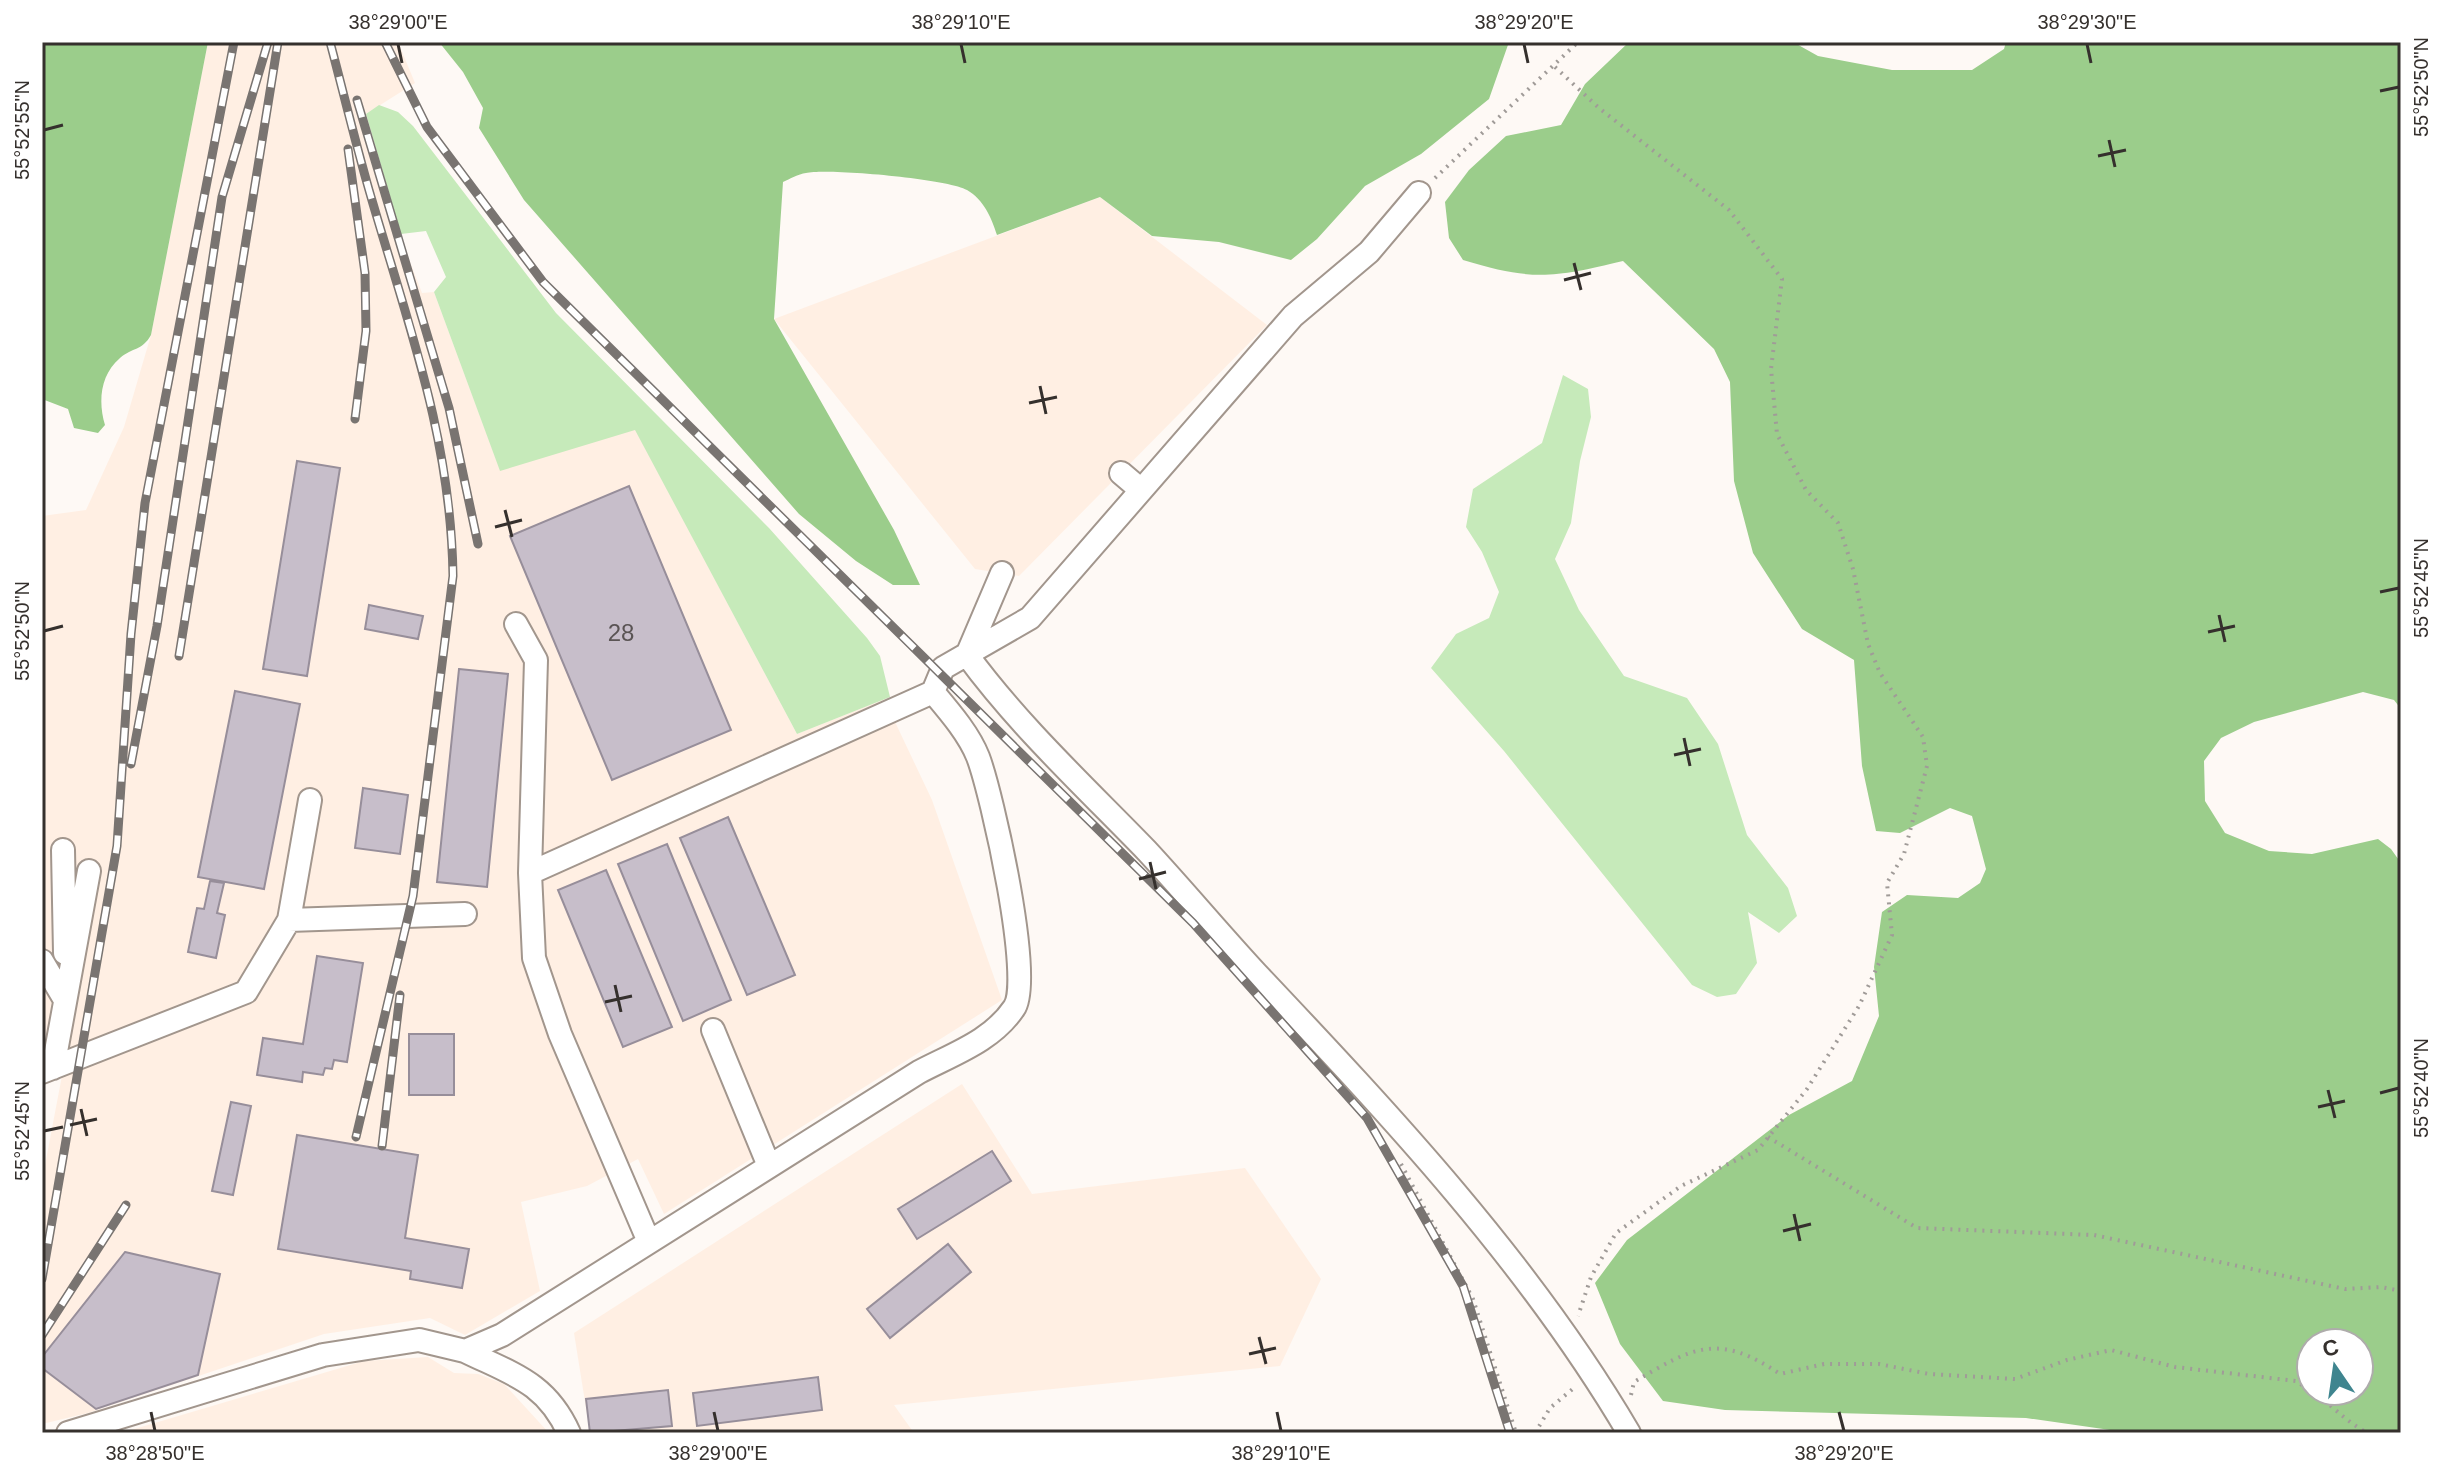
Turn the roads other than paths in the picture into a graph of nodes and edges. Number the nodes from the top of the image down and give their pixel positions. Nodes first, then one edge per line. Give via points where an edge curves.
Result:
1 (1419, 193) road end
2 (1121, 473) dead end
3 (1141, 490) junction
4 (1002, 573) dead end
5 (516, 624) dead end
6 (967, 655) junction
7 (933, 692) junction
8 (310, 800) dead end
9 (63, 850) dead end
10 (89, 871) dead end
11 (530, 873) junction
12 (465, 914) dead end
13 (289, 920) junction
14 (42, 961) edge
15 (65, 1000) junction
16 (713, 1030) dead end
17 (47, 1070) edge
18 (769, 1166) junction
19 (649, 1242) junction
20 (465, 1351) junction
21 (1628, 1431) edge
22 (68, 1433) edge
23 (569, 1433) edge

1 - 3 street via 1369,252 1293,316
2 - 3 street
3 - 6 street via 1030,618
4 - 6 street
5 - 11 street via 536,660
6 - 7 street via 943,668
6 - 21 street via 1003,704 1149,853 1475,1217 1574,1347
7 - 11 street
7 - 18 street via 978,756 1005,863 1020,971 1017,1006 990,1035 919,1072
8 - 13 street
9 - 15 street
10 - 15 street
11 - 19 street via 534,958 560,1034
12 - 13 street
13 - 17 street via 246,992
14 - 15 street
15 - 17 street
16 - 18 street
18 - 19 street
19 - 20 street via 502,1335
20 - 22 street via 419,1340 323,1355
20 - 23 street via 536,1386

